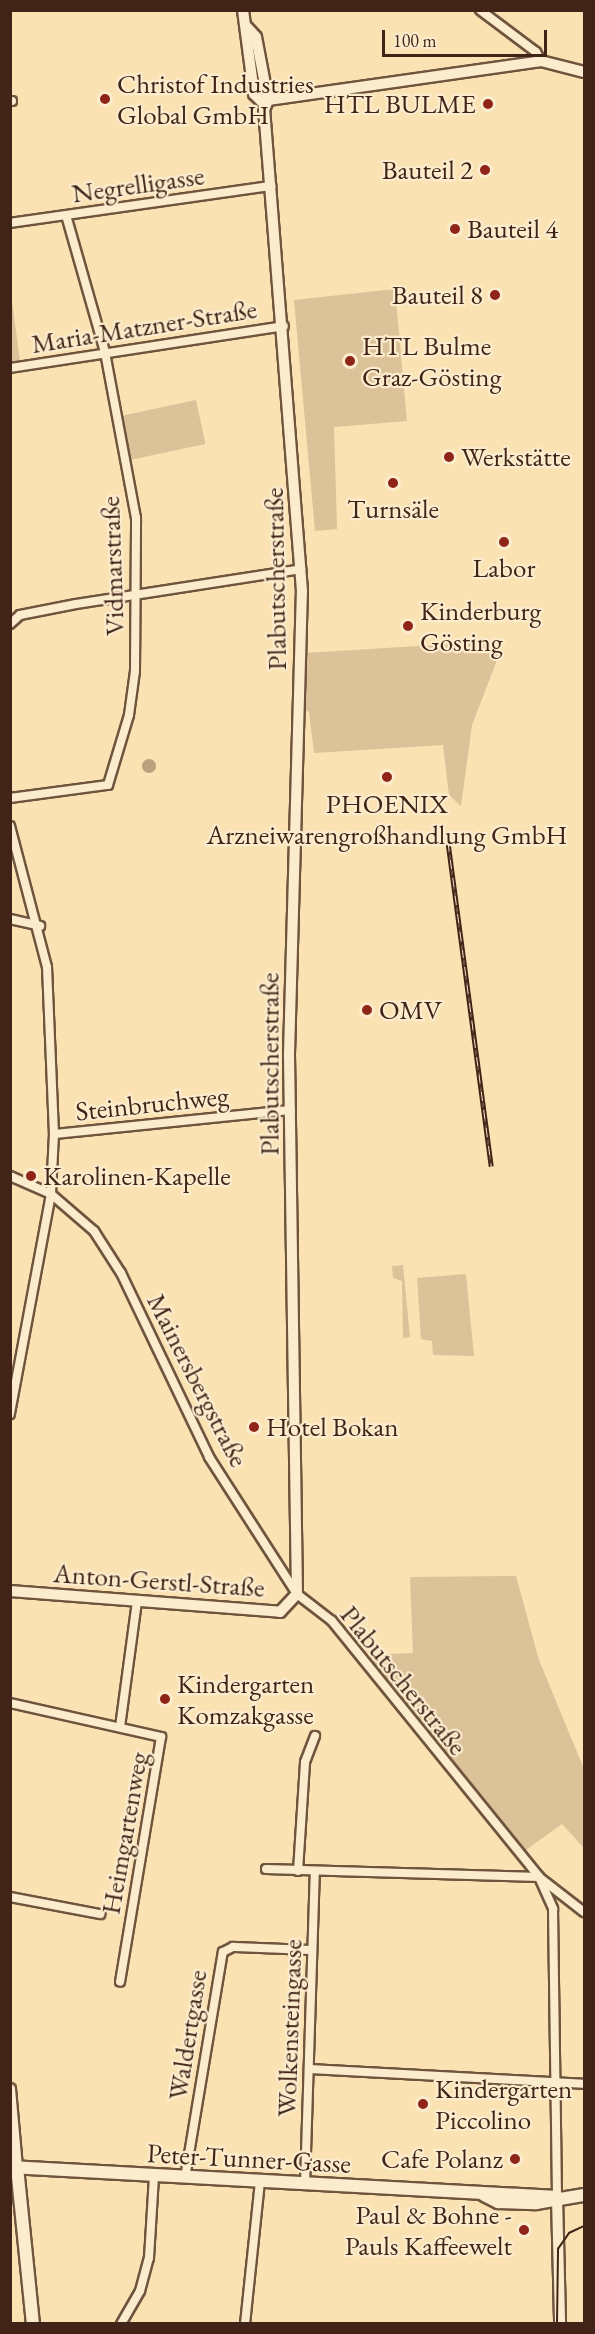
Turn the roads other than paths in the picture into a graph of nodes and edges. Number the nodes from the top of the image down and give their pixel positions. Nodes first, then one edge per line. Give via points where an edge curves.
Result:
1 (243, 10) edge
2 (480, 10) edge
3 (541, 61) junction
4 (585, 72) edge
5 (266, 103) junction
6 (271, 186) junction
7 (66, 215) junction
8 (10, 223) edge
9 (284, 326) junction
10 (105, 352) junction
11 (10, 368) edge
12 (302, 569) junction
13 (138, 592) junction
14 (10, 624) edge
15 (10, 798) edge
16 (10, 826) edge
17 (10, 919) edge
18 (40, 926) junction
19 (291, 1110) junction
20 (54, 1134) junction
21 (10, 1176) edge
22 (51, 1194) junction
23 (10, 1414) edge
24 (10, 1591) edge
25 (297, 1594) junction
26 (137, 1601) junction
27 (10, 1703) edge
28 (120, 1727) junction
29 (315, 1736) dead end
30 (266, 1869) dead end
31 (298, 1871) junction
32 (315, 1872) junction
33 (538, 1877) junction
34 (10, 1897) edge
35 (585, 1912) edge
36 (100, 1914) dead end
37 (312, 1950) junction
38 (120, 1982) dead end
39 (309, 2069) junction
40 (554, 2083) junction
41 (585, 2084) edge
42 (10, 2089) edge
43 (14, 2167) edge
44 (154, 2176) junction
45 (185, 2178) junction
46 (260, 2182) junction
47 (305, 2185) junction
48 (585, 2195) edge
49 (556, 2197) junction
50 (33, 2324) edge
51 (121, 2324) edge
52 (245, 2324) edge
53 (560, 2324) edge

1 - 5 street, Plabutscherstraße via 254,94
2 - 3 street via 536,52
3 - 4 street
3 - 5 street
5 - 6 street, Plabutscherstraße
6 - 7 street, Negrelligasse
6 - 9 street, Plabutscherstraße
7 - 8 street, Negrelligasse
7 - 10 street, Vidmarstraße
9 - 10 street, Maria-Matzner-Straße
9 - 12 street, Plabutscherstraße
10 - 11 street, Maria-Matzner-Straße
10 - 13 street, Vidmarstraße via 136,518
12 - 13 street
12 - 19 street, Plabutscherstraße
13 - 14 street via 20,615
13 - 15 street, Vidmarstraße via 129,715 108,785
16 - 18 street
17 - 18 street
18 - 20 street via 51,1022
19 - 20 street, Steinbruchweg
19 - 25 street, Plabutscherstraße
20 - 22 street
21 - 22 street, Mainersbergstraße
22 - 23 street
22 - 25 street, Mainersbergstraße via 94,1231 121,1273 209,1457
24 - 26 street, Anton-Gerstl-Straße
25 - 26 street, Anton-Gerstl-Straße via 280,1612
25 - 33 street, Plabutscherstraße via 332,1621
26 - 28 street
27 - 28 street, Heimgartenweg
28 - 38 street, Heimgartenweg via 156,1733 161,1740
29 - 31 street via 305,1762
30 - 31 street
31 - 32 street
32 - 33 street
32 - 37 street, Wolkensteingasse
33 - 35 street, Plabutscherstraße
33 - 40 street via 553,1909
34 - 36 street, Heimgartenweg
37 - 39 street, Wolkensteingasse
37 - 45 street, Waldertgasse via 233,1947 222,1955
39 - 40 street
39 - 47 street, Wolkensteingasse
40 - 41 street
40 - 49 street
42 - 43 street
43 - 44 main road, Peter-Tunner-Gasse
43 - 50 main road
44 - 45 main road, Peter-Tunner-Gasse
44 - 51 street via 149,2258 140,2291
45 - 46 main road, Peter-Tunner-Gasse
46 - 47 main road, Peter-Tunner-Gasse
46 - 52 street
47 - 49 main road, Peter-Tunner-Gasse via 484,2195 498,2202
48 - 49 main road, Peter-Tunner-Gasse
49 - 53 street

